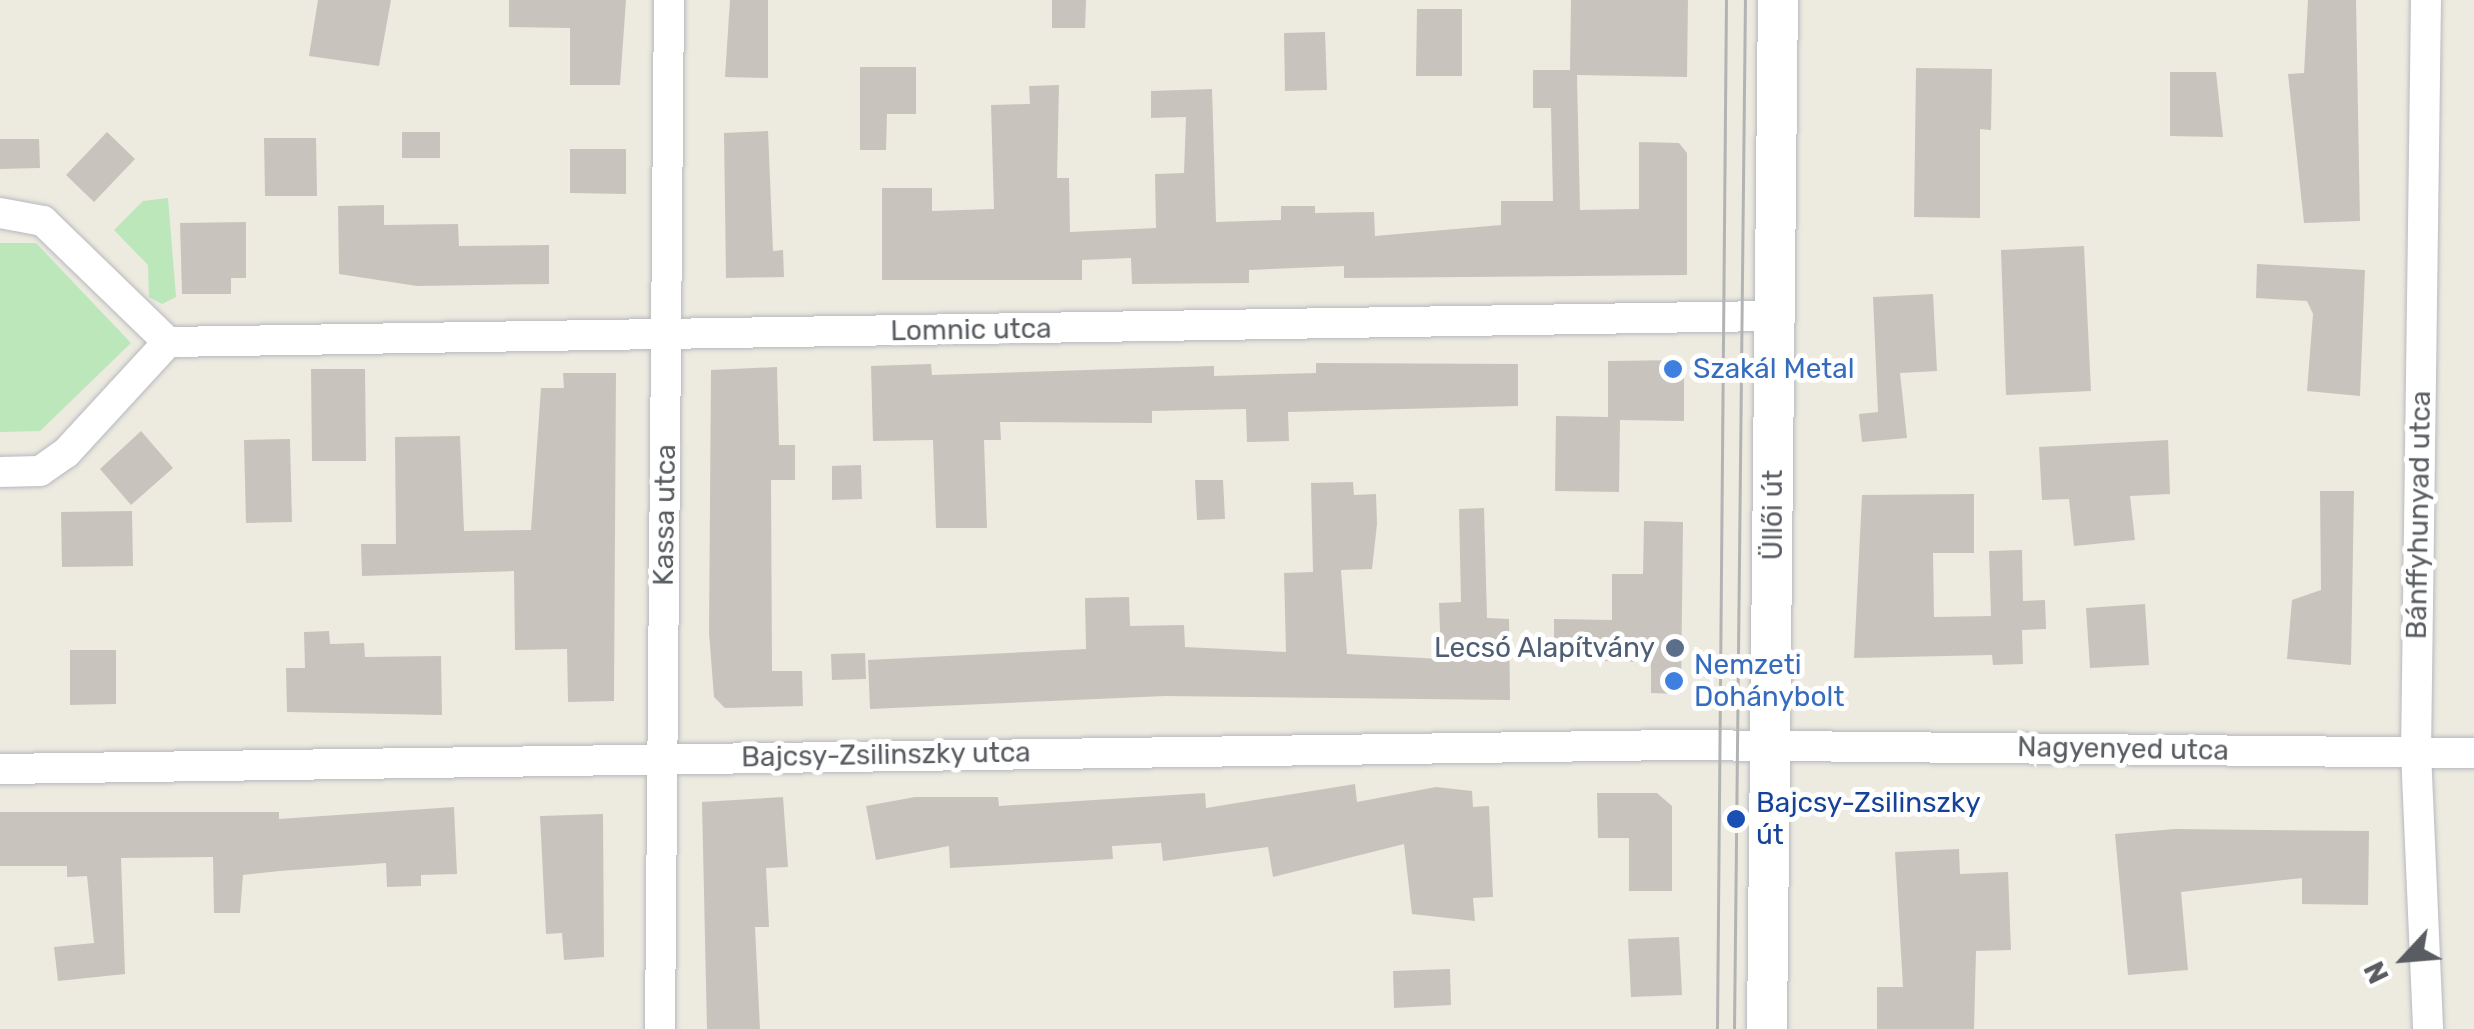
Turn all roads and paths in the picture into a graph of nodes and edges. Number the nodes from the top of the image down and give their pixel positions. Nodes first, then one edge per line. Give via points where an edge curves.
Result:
1 (669, 0) edge
2 (1778, 0) edge
3 (2426, 0) edge
4 (0, 212) edge
5 (1774, 316) junction
6 (668, 336) junction
7 (168, 342) junction
8 (0, 472) edge
9 (1771, 745) junction
10 (2416, 752) junction
11 (2474, 753) edge
12 (660, 758) junction
13 (0, 769) edge
14 (660, 1029) edge
15 (1767, 1029) edge
16 (2428, 1029) edge

1 - 6 street, Kassa utca
2 - 5 main road, Üllői út
3 - 10 street, Bánffyhunyad utca
4 - 7 street via 43,221
5 - 6 street, Lomnic utca
5 - 9 main road, Üllői út
6 - 7 street, Lomnic utca
6 - 12 street, Kassa utca
7 - 8 street via 66,453 40,471
9 - 10 street, Nagyenyed utca
9 - 12 street, Bajcsy-Zsilinszky utca
9 - 15 main road, Üllői út
10 - 11 street, Nagyenyed utca
10 - 16 street, Bánffyhunyad utca
12 - 13 street, Bajcsy-Zsilinszky utca
12 - 14 street, Kassa utca

